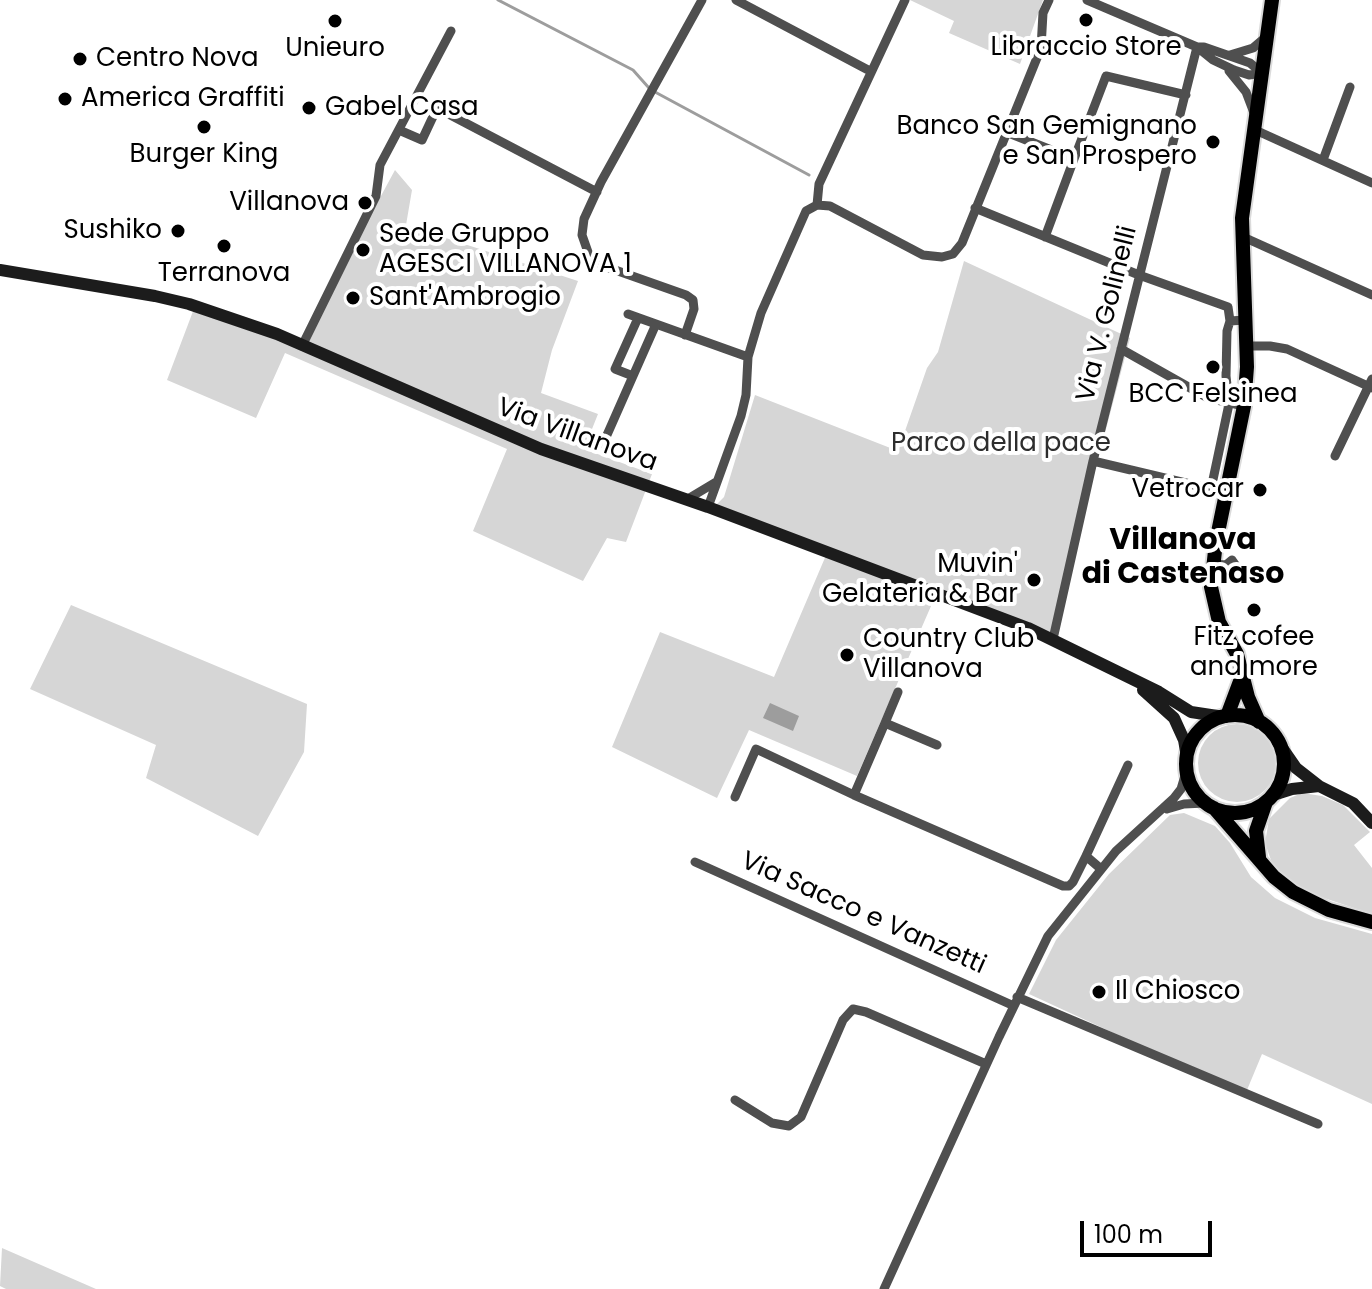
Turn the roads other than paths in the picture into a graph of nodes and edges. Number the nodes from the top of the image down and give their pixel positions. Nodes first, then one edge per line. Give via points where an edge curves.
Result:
1 (702, 0) edge
2 (736, 0) edge
3 (905, 0) edge
4 (1049, 0) edge
5 (1087, 0) edge
6 (1272, 0) edge
7 (451, 31) dead end
8 (1268, 34) junction
9 (1197, 47) junction
10 (1227, 55) junction
11 (1224, 66) junction
12 (870, 71) junction
13 (1262, 73) junction
14 (1350, 87) dead end
15 (1186, 95) junction
16 (1254, 123) junction
17 (399, 130) junction
18 (1006, 132) junction
19 (1074, 159) junction
20 (1323, 160) junction
21 (1372, 183) edge
22 (597, 192) junction
23 (817, 205) junction
24 (975, 208) junction
25 (1241, 236) junction
26 (1045, 237) junction
27 (0, 270) edge
28 (1139, 275) junction
29 (1372, 295) edge
30 (1237, 321) junction
31 (656, 324) junction
32 (685, 335) junction
33 (302, 346) junction
34 (1247, 346) junction
35 (1121, 349) junction
36 (748, 357) junction
37 (633, 376) junction
38 (1371, 385) edge
39 (1236, 405) junction
40 (603, 444) dead end
41 (1335, 456) dead end
42 (1093, 461) junction
43 (716, 482) junction
44 (686, 500) junction
45 (708, 507) junction
46 (1053, 639) junction
47 (1243, 672) junction
48 (1128, 678) junction
49 (898, 692) dead end
50 (1225, 717) junction
51 (1259, 722) junction
52 (885, 723) junction
53 (1278, 742) junction
54 (937, 745) dead end
55 (1187, 763) junction
56 (1128, 765) dead end
57 (1319, 786) junction
58 (854, 795) junction
59 (735, 797) dead end
60 (1270, 798) junction
61 (1210, 806) junction
62 (1164, 810) junction
63 (1372, 823) edge
64 (1086, 856) junction
65 (1259, 857) junction
66 (695, 862) dead end
67 (1101, 869) junction
68 (1372, 922) edge
69 (1016, 1002) junction
70 (986, 1064) junction
71 (735, 1100) dead end
72 (1318, 1124) dead end
73 (884, 1289) edge

1 - 22 street
2 - 12 street
3 - 12 street
4 - 18 street via 1041,48
5 - 9 street
6 - 8 main road
7 - 17 street
8 - 10 street via 1248,51
8 - 13 main road
9 - 10 street
9 - 11 street
9 - 15 street, Via V. Golinelli
10 - 13 street
11 - 13 street via 1249,75
11 - 16 street via 1246,92
12 - 23 street via 819,184
13 - 16 main road
14 - 20 street
15 - 19 street via 1106,76
15 - 28 street, Via V. Golinelli
16 - 20 street
16 - 25 main road
17 - 22 street via 422,140 437,108
17 - 33 street via 380,165 376,196
18 - 19 street
18 - 24 street
19 - 26 street
20 - 21 street
22 - 32 street via 584,219 582,235 589,255 601,265 693,300
23 - 24 street via 830,206 923,255 942,257 962,243
23 - 36 street via 806,211 761,313
24 - 26 street
25 - 29 street
25 - 30 main road
26 - 28 street
27 - 33 main road, Via Villanova via 189,304
28 - 30 street via 1228,307
28 - 35 street, Via V. Golinelli
30 - 34 main road
30 - 39 street via 1226,361
31 - 32 street
31 - 37 street
31 - 37 street via 633,316 615,369
32 - 36 street
33 - 44 main road, Via Villanova via 489,428
34 - 38 street via 1287,349
34 - 39 main road
35 - 39 street via 1208,398
35 - 42 street, Via V. Golinelli
36 - 43 street via 741,416
37 - 40 street
38 - 41 street
39 - 42 street via 1211,489
39 - 47 main road via 1219,565 1211,587 1214,609
42 - 46 street, Via V. Golinelli
43 - 44 street
43 - 45 street
44 - 45 main road, Via Villanova
45 - 46 main road, Via Villanova
46 - 48 main road, Via Villanova
47 - 50 main road
47 - 51 main road
48 - 50 main road, Via Villanova via 1191,712
48 - 55 main road, Via Villanova via 1174,718
49 - 52 street
50 - 51 main road
50 - 55 main road via 1203,727 1190,746
51 - 53 main road
52 - 54 street
52 - 58 street
53 - 57 main road via 1296,768
53 - 60 main road via 1283,775
55 - 61 main road via 1196,793
55 - 62 street via 1181,789
56 - 64 street
57 - 60 main road
57 - 63 main road via 1345,798
58 - 59 street via 756,749
58 - 64 street via 1063,886 1069,886
60 - 61 main road via 1241,813
60 - 65 main road via 1256,831
61 - 62 street via 1184,804
61 - 65 main road
62 - 67 street
64 - 67 street
65 - 68 main road via 1274,877 1303,899
66 - 69 street, Via Sacco e Vanzetti
67 - 69 street via 1048,936
69 - 70 street
69 - 72 street, Via Sacco e Vanzetti
70 - 71 street via 853,1009 843,1020 801,1117 789,1126 772,1123
70 - 73 street

